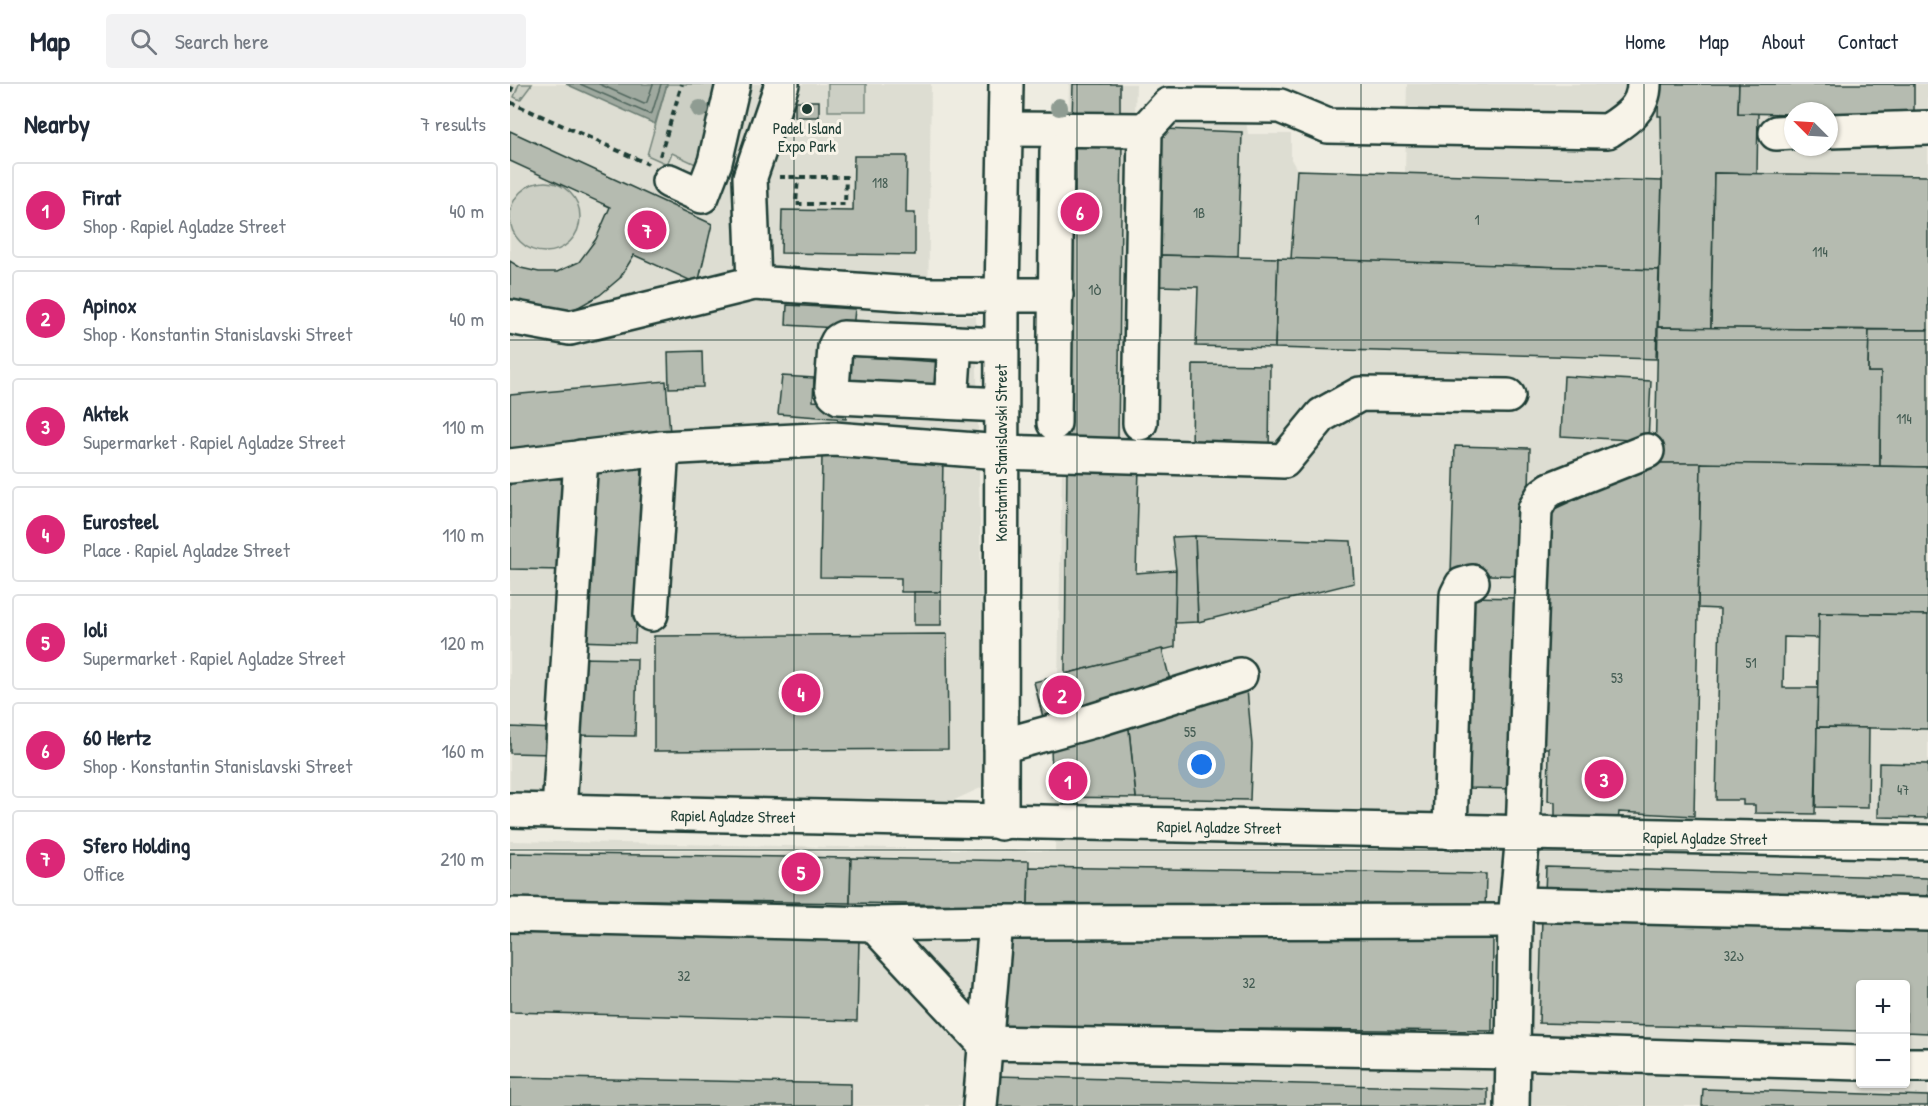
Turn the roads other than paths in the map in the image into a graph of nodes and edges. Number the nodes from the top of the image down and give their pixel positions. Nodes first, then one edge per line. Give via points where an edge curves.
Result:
1 (733, 84) edge
2 (782, 84) edge
3 (1006, 84) edge
4 (1644, 84) edge
5 (1928, 128) edge
6 (1006, 129) junction
7 (1144, 130) junction
8 (1838, 131) edge
9 (1057, 151) dead end
10 (662, 174) road end
11 (754, 283) junction
12 (1002, 294) junction
13 (1056, 295) junction
14 (510, 317) edge
15 (955, 344) junction
16 (1001, 345) junction
17 (1509, 396) dead end
18 (951, 402) junction
19 (1001, 405) junction
20 (1054, 423) dead end
21 (1140, 423) dead end
22 (662, 448) junction
23 (1647, 451) dead end
24 (1001, 452) junction
25 (581, 457) junction
26 (510, 466) edge
27 (1472, 582) dead end
28 (651, 614) dead end
29 (1240, 675) dead end
30 (1001, 746) junction
31 (510, 810) edge
32 (560, 812) junction
33 (1000, 823) junction
34 (1450, 832) junction
35 (1523, 834) junction
36 (1928, 842) edge
37 (1516, 913) junction
38 (1928, 914) edge
39 (510, 915) edge
40 (996, 922) junction
41 (873, 924) junction
42 (984, 1042) junction
43 (1513, 1052) junction
44 (1856, 1063) edge
45 (1910, 1065) edge
46 (1928, 1065) edge
47 (980, 1106) edge
48 (1512, 1106) edge

1 - 10 street via 715,162 702,196
2 - 11 street via 750,177
3 - 6 street, Konstantin Stanislavski Street
4 - 7 street via 1644,96 1629,117 1608,131 1328,126 1280,106 1189,105 1168,105
5 - 8 street
6 - 7 street
6 - 12 street, Konstantin Stanislavski Street
7 - 21 street
9 - 13 street
11 - 12 street via 928,295
11 - 14 street via 570,328
12 - 13 street
12 - 16 street, Konstantin Stanislavski Street
13 - 20 street
15 - 16 street
15 - 18 street
15 - 18 street via 843,338 835,347 832,388 839,397
16 - 19 street, Konstantin Stanislavski Street
17 - 24 street via 1360,394 1322,415 1284,461
18 - 19 street
19 - 24 street, Konstantin Stanislavski Street
22 - 24 street via 834,439
22 - 25 street
22 - 28 street
23 - 35 street via 1551,489 1535,509
24 - 30 street, Konstantin Stanislavski Street
25 - 26 street
25 - 32 street
27 - 34 street via 1462,585 1457,595
29 - 30 street
30 - 33 street, Konstantin Stanislavski Street
31 - 32 street, Rapiel Agladze Street
32 - 33 street, Rapiel Agladze Street
33 - 34 street, Rapiel Agladze Street
34 - 35 street, Rapiel Agladze Street
35 - 36 street, Rapiel Agladze Street
35 - 37 street
37 - 38 street
37 - 40 street
37 - 43 street
39 - 41 street
40 - 41 street
40 - 42 street
41 - 42 street
42 - 43 street
42 - 47 street
43 - 44 street
43 - 48 street
45 - 46 street

